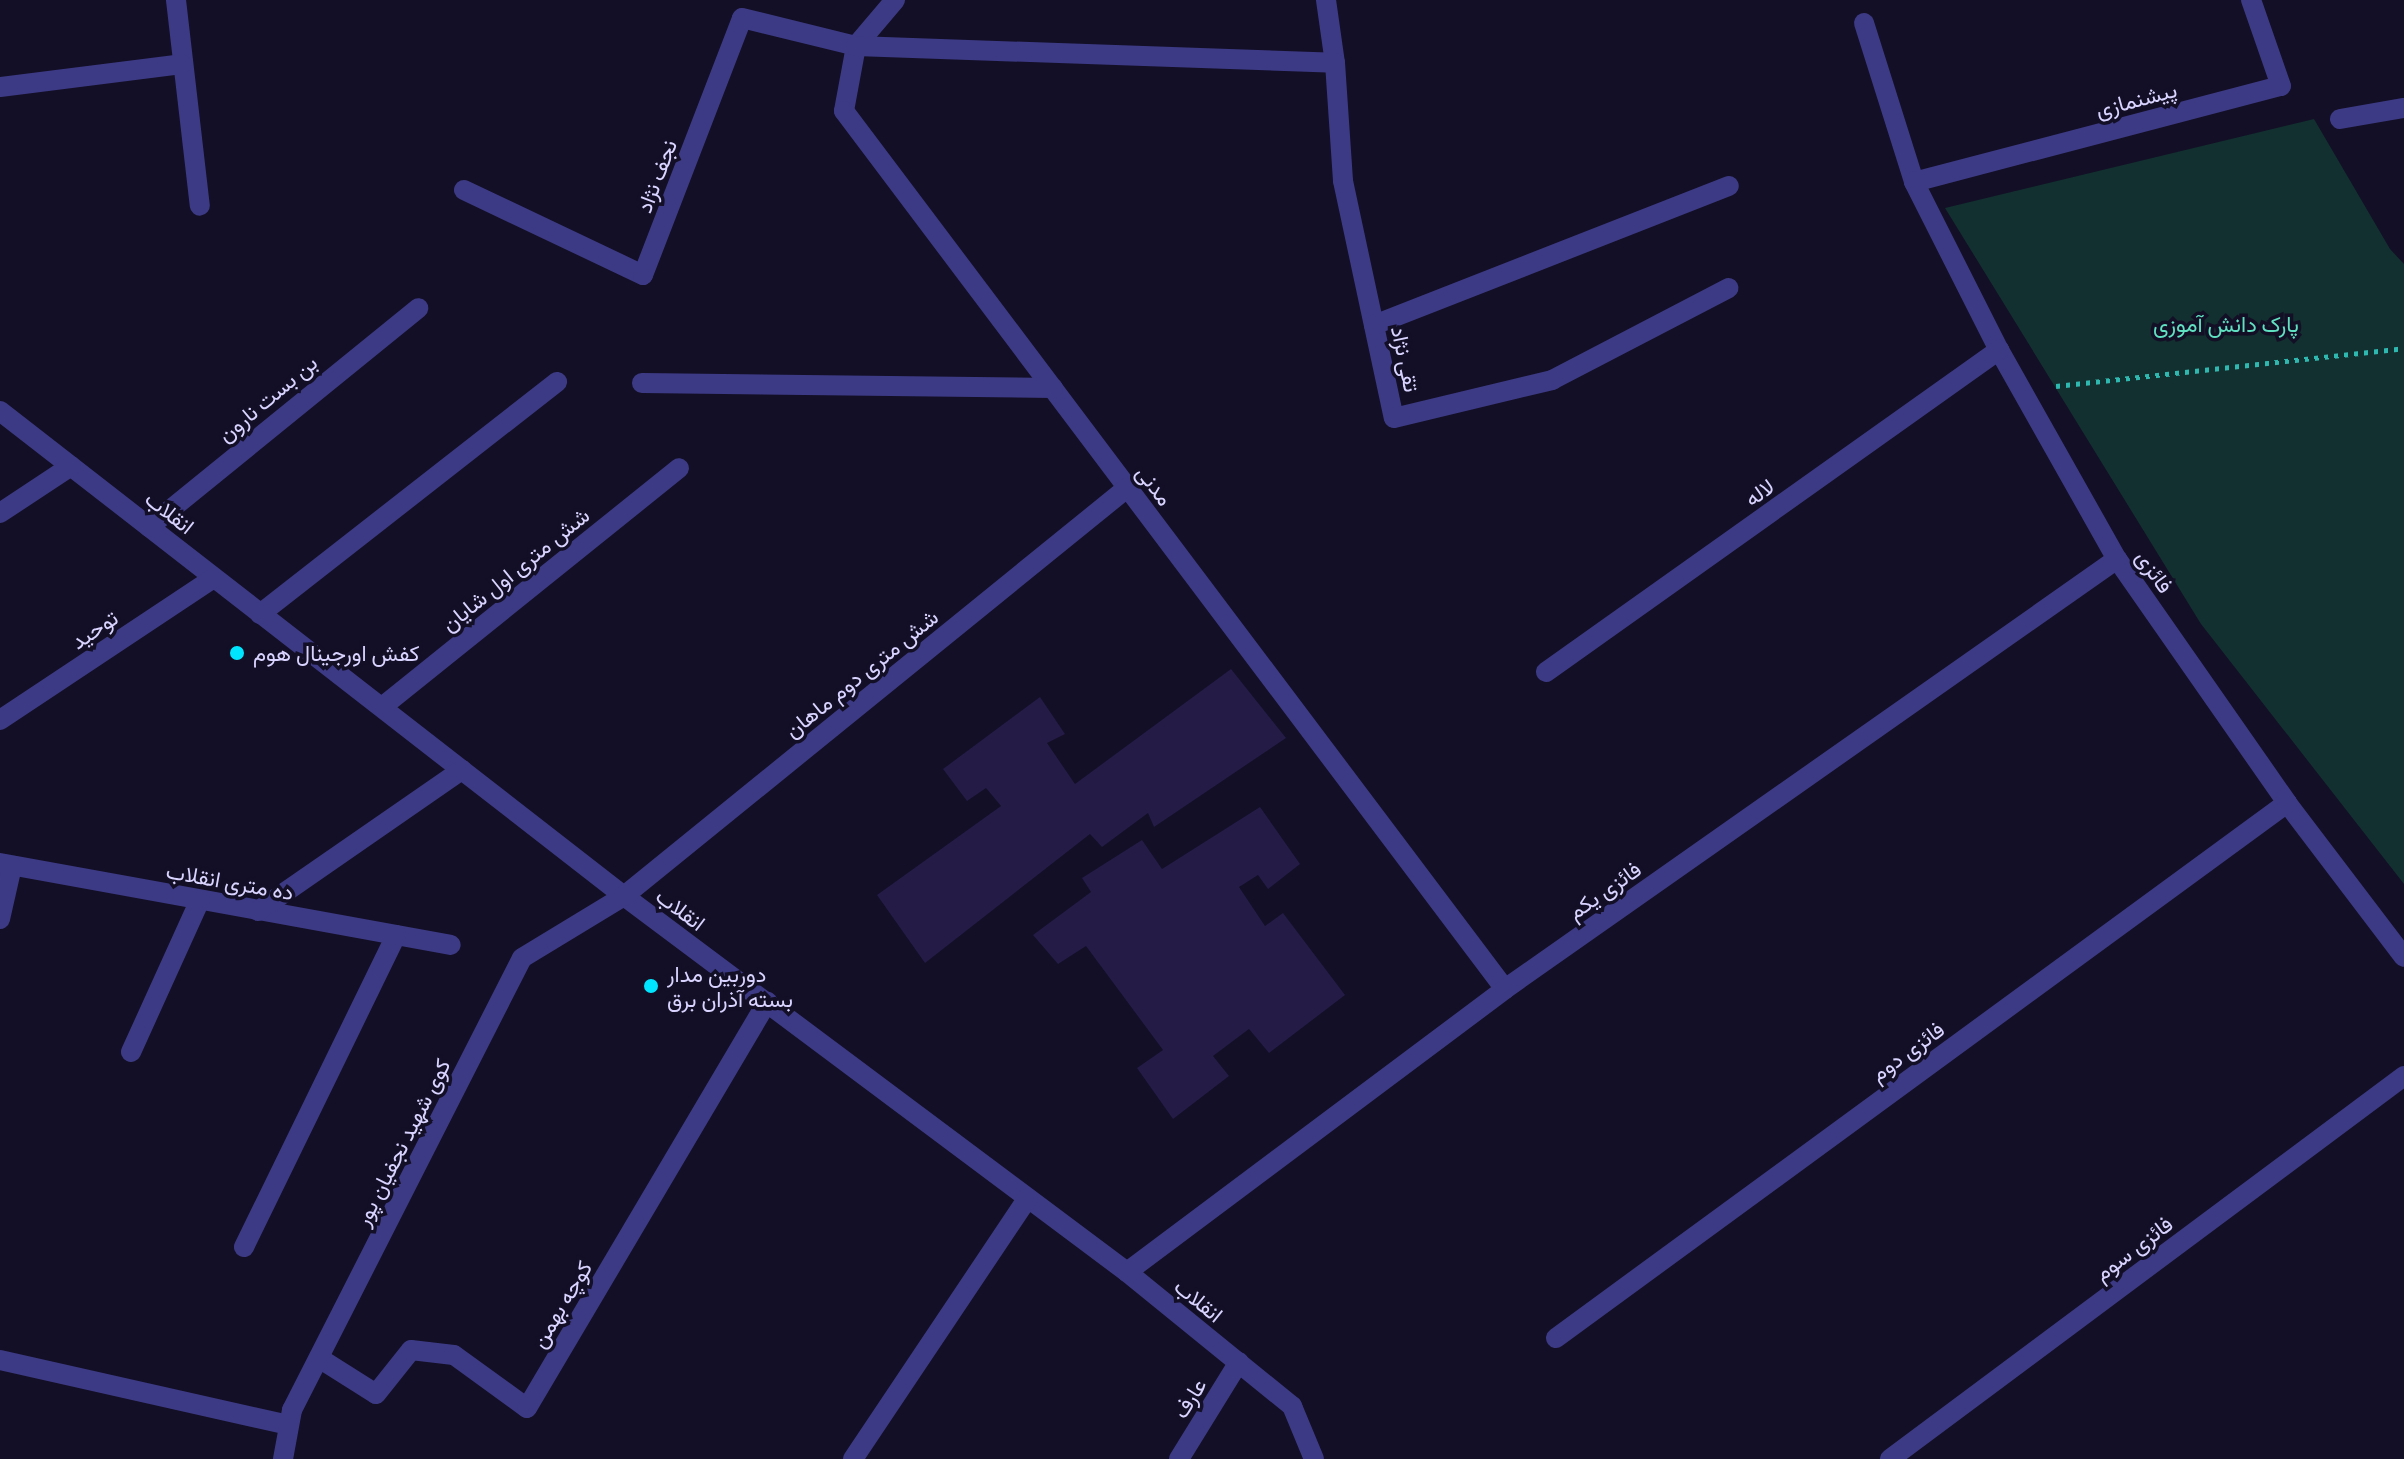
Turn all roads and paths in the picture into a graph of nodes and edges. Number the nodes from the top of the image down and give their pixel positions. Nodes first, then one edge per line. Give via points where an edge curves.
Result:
1 (176, 0) edge
2 (895, 0) edge
3 (1326, 0) edge
4 (2251, 0) edge
5 (1864, 23) dead end
6 (856, 46) junction
7 (1335, 63) junction
8 (182, 64) junction
9 (0, 87) edge
10 (2404, 108) edge
11 (2340, 119) dead end
12 (1914, 182) junction
13 (1729, 186) dead end
14 (464, 190) dead end
15 (200, 206) dead end
16 (1729, 288) dead end
17 (418, 308) dead end
18 (1374, 325) junction
19 (2404, 348) edge
20 (1999, 350) junction
21 (557, 382) dead end
22 (642, 383) dead end
23 (1053, 388) junction
24 (2023, 390) junction
25 (0, 411) edge
26 (71, 466) junction
27 (679, 468) dead end
28 (1127, 488) junction
29 (0, 513) edge
30 (149, 527) junction
31 (2117, 559) junction
32 (214, 578) junction
33 (260, 614) junction
34 (1546, 672) dead end
35 (382, 707) junction
36 (0, 720) edge
37 (462, 770) junction
38 (2287, 803) junction
39 (6, 865) edge
40 (624, 896) junction
41 (200, 900) junction
42 (258, 911) junction
43 (0, 919) edge
44 (396, 935) junction
45 (451, 945) dead end
46 (2404, 957) edge
47 (1505, 989) junction
48 (767, 1002) junction
49 (131, 1052) dead end
50 (2404, 1076) edge
51 (1028, 1198) junction
52 (244, 1247) dead end
53 (1127, 1272) junction
54 (1556, 1338) dead end
55 (319, 1358) junction
56 (0, 1360) edge
57 (1239, 1362) junction
58 (289, 1425) junction
59 (283, 1459) edge
60 (853, 1459) edge
61 (1179, 1459) edge
62 (1314, 1459) edge
63 (1890, 1459) edge

1 - 8 street
2 - 6 street, مدنی
3 - 7 street, تقی نژاد
4 - 12 street, پیشنمازی via 2281,86
5 - 12 street, فائزی
6 - 7 street
6 - 14 street, نجف نژاد via 742,18 643,275
6 - 23 street, مدنی via 844,111
7 - 18 street, تقی نژاد via 1343,181
8 - 9 street
8 - 15 street
10 - 11 street
12 - 20 street, فائزی
13 - 18 street
16 - 18 street, تقی نژاد via 1552,380 1394,418
17 - 30 street, بن بست نارون
19 - 24 path
20 - 24 street, فائزی
20 - 34 street, لاله
21 - 33 street
22 - 23 street
23 - 28 street, مدنی
24 - 31 street, فائزی
25 - 26 street, انقلاب
26 - 29 street
26 - 30 street, انقلاب
27 - 35 street, شش متری اول شایان
28 - 40 street, شش متری دوم ماهان
28 - 47 street, مدنی
30 - 32 street, انقلاب
31 - 38 street, فائزی
31 - 47 street, فائزی یکم
32 - 33 street, انقلاب
32 - 36 street, توحید
33 - 35 street, انقلاب
35 - 37 street, انقلاب
37 - 40 street, انقلاب
37 - 42 street
38 - 46 street, فائزی
38 - 54 street, فائزی دوم
39 - 41 street, ده متری انقلاب
39 - 43 street
40 - 48 street, انقلاب
40 - 55 street, کوی شهید نجفیان پور via 522,958
41 - 42 street, ده متری انقلاب
41 - 49 street
42 - 44 street, ده متری انقلاب
44 - 45 street, ده متری انقلاب
44 - 52 street
47 - 53 street, فائزی یکم
48 - 51 street, انقلاب
48 - 55 street, کوچه بهمن via 527,1408 454,1355 411,1350 376,1394
50 - 63 street, فائزی سوم
51 - 53 street, انقلاب
51 - 60 street
53 - 57 street, انقلاب
55 - 58 street, کوی شهید نجفیان پور
56 - 58 street
57 - 61 street, عارف
57 - 62 street, انقلاب via 1292,1406
58 - 59 street, کوی شهید نجفیان پور

